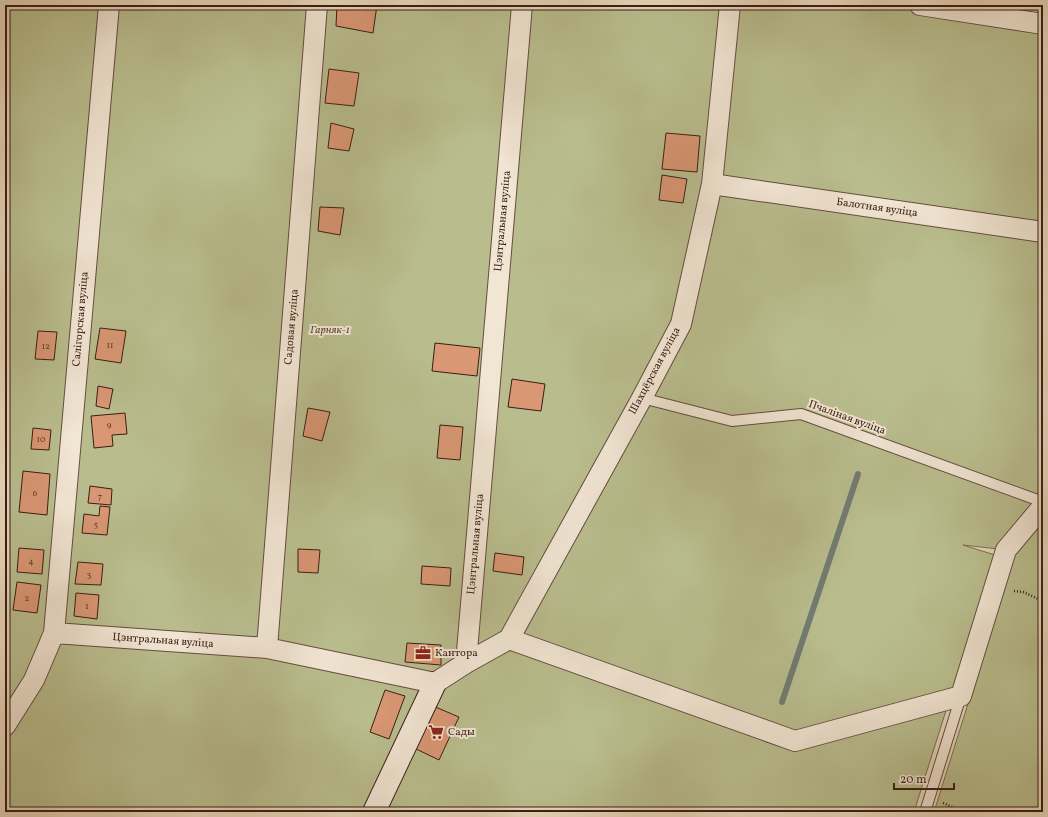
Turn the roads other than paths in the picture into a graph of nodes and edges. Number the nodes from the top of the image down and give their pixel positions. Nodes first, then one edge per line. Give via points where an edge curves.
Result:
1 (109, 5) edge
2 (318, 5) edge
3 (522, 5) edge
4 (730, 5) edge
5 (920, 5) edge
6 (1043, 24) edge
7 (712, 184) junction
8 (1043, 232) edge
9 (642, 398) junction
10 (1043, 502) edge
11 (1043, 506) edge
12 (54, 633) junction
13 (509, 639) junction
14 (267, 648) junction
15 (466, 663) junction
16 (435, 683) junction
17 (961, 696) junction
18 (5, 726) edge
19 (374, 812) edge
20 (925, 812) edge

1 - 12 street, Салігорская вуліца
2 - 14 street, Садовая вуліца
3 - 15 street, Цэнтральная вуліца
4 - 7 street, Шахцёрская вуліца
5 - 6 street
7 - 8 street, Балотная вуліца
7 - 9 street, Шахцёрская вуліца via 681,324
9 - 10 lane, Пчаліная вуліца via 732,421 801,414
9 - 13 street, Шахцёрская вуліца
11 - 17 street via 1006,550
12 - 14 street, Цэнтральная вуліца
12 - 18 street, Салігорская вуліца via 34,680
13 - 15 street
13 - 17 street via 795,742
14 - 16 street, Цэнтральная вуліца
15 - 16 street
16 - 19 street
17 - 20 lane

